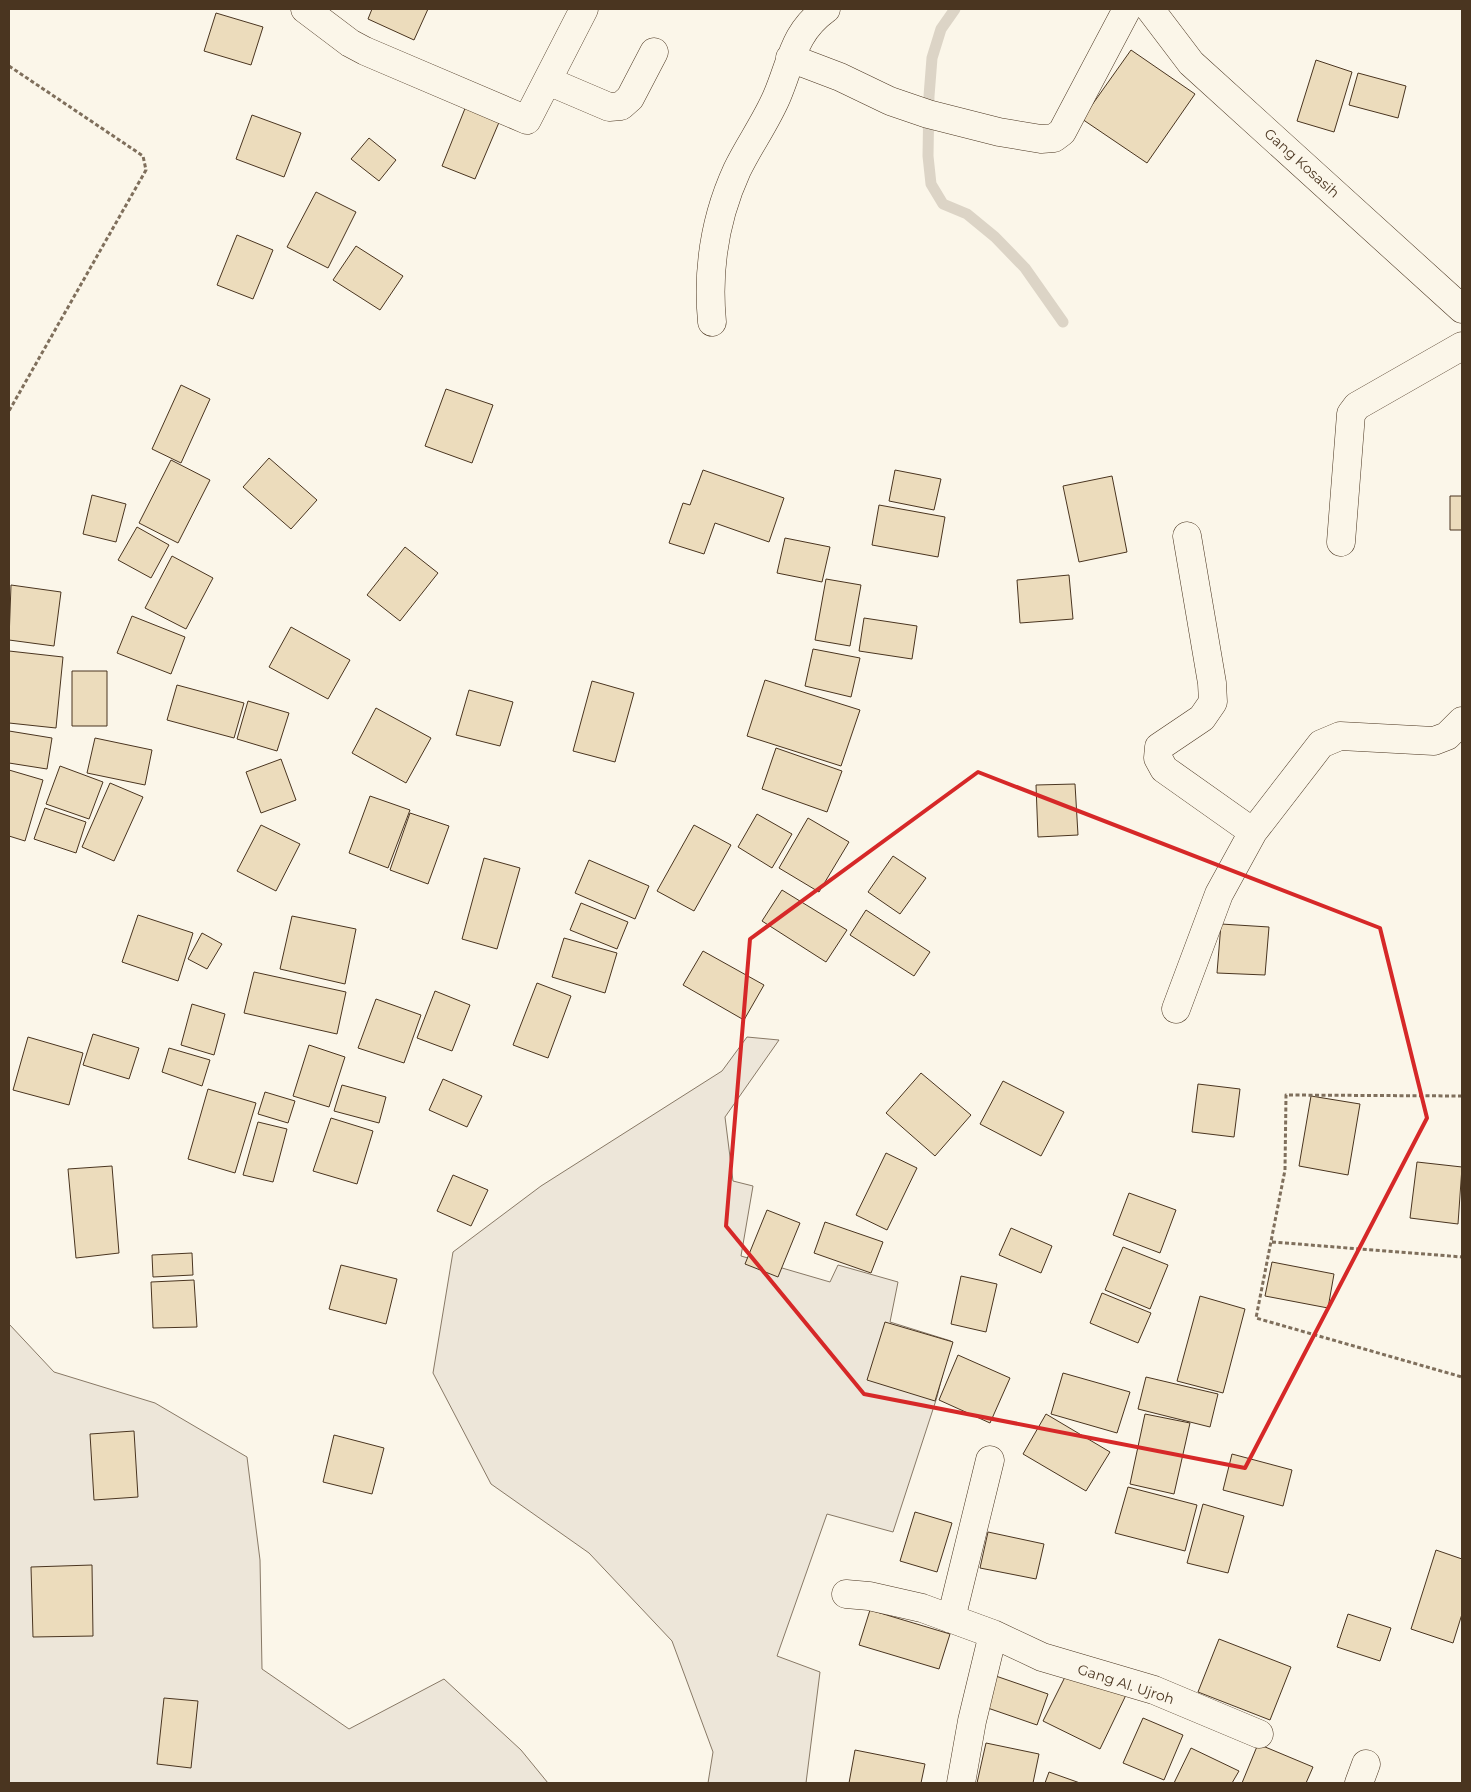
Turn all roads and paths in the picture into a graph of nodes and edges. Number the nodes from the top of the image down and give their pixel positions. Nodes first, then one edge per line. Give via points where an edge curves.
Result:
1 (305, 9) edge
2 (584, 9) edge
3 (826, 9) edge
4 (1127, 9) edge
5 (1150, 9) edge
6 (654, 52) dead end
7 (790, 58) junction
8 (9, 66) edge
9 (548, 81) junction
10 (1462, 309) edge
11 (712, 322) dead end
12 (1462, 346) edge
13 (9, 410) edge
14 (1187, 536) dead end
15 (1341, 542) dead end
16 (1462, 721) edge
17 (1253, 832) junction
18 (1176, 1009) dead end
19 (1462, 1096) edge
20 (1272, 1242) junction
21 (1462, 1257) edge
22 (1462, 1377) edge
23 (990, 1460) dead end
24 (846, 1594) dead end
25 (951, 1619) junction
26 (993, 1634) junction
27 (1259, 1734) dead end
28 (961, 1783) edge

1 - 9 street via 365,51 527,120
2 - 9 street
3 - 7 street via 810,21
4 - 7 street via 1062,132 1048,139 999,132 928,114
5 - 10 street, Gang Kosasih via 1191,63 1230,101 1288,149
6 - 9 street via 630,98 620,106 609,107
7 - 11 street via 777,95 738,170 721,218 710,263
8 - 13 path via 143,156 146,170
12 - 15 street via 1357,406 1351,414
14 - 17 street via 1212,683 1212,702 1202,718 1159,747 1158,758 1164,769
16 - 17 street via 1447,736 1434,741 1340,736 1321,744
17 - 18 street via 1218,894
19 - 20 path via 1286,1095 1285,1170
20 - 21 path
20 - 22 path via 1256,1318
23 - 25 street
24 - 25 street, Gang Al. Ujroh via 913,1606
25 - 26 street, Gang Al. Ujroh
26 - 27 street, Gang Al. Ujroh via 1042,1657 1154,1690
26 - 28 street

